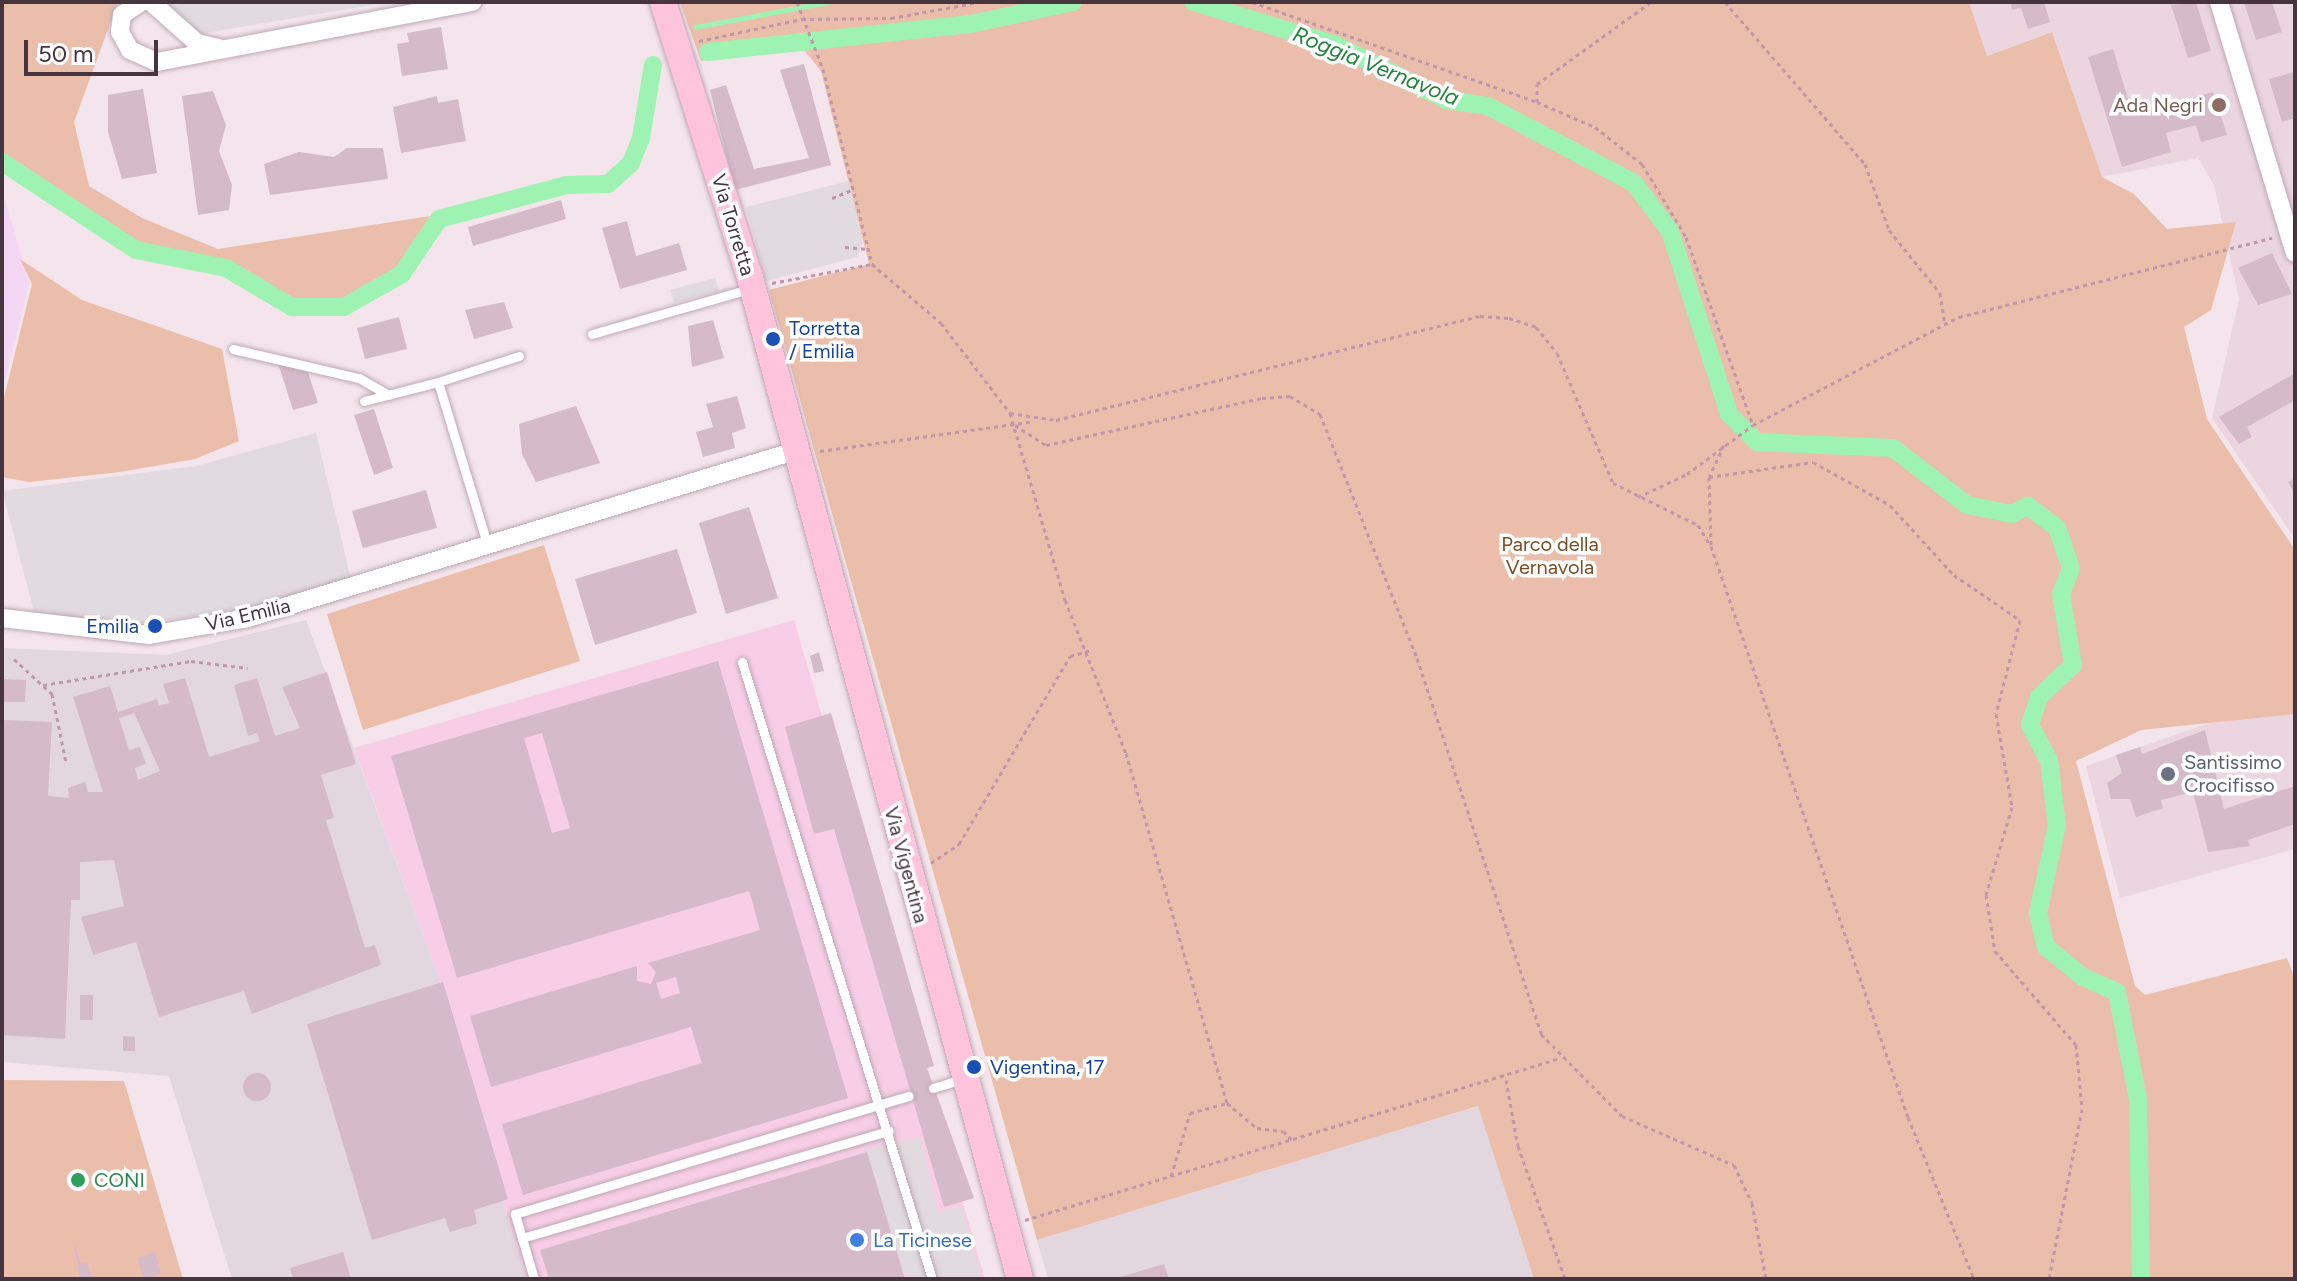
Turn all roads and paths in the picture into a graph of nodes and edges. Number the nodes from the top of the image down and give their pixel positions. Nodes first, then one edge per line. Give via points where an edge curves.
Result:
1 (141, 2) edge
2 (151, 2) edge
3 (472, 2) edge
4 (663, 2) edge
5 (980, 2) edge
6 (1252, 2) edge
7 (1651, 2) edge
8 (1725, 2) edge
9 (2219, 2) edge
10 (797, 3) edge
11 (170, 17) junction
12 (803, 22) junction
13 (693, 28) dead end
14 (218, 48) junction
15 (164, 61) junction
16 (1537, 102) junction
17 (854, 189) junction
18 (832, 198) dead end
19 (2291, 233) edge
20 (845, 247) dead end
21 (868, 249) junction
22 (2295, 253) edge
23 (872, 264) junction
24 (757, 287) junction
25 (1945, 324) junction
26 (592, 334) dead end
27 (233, 349) dead end
28 (519, 356) dead end
29 (438, 382) junction
30 (388, 395) junction
31 (364, 401) dead end
32 (1010, 413) junction
33 (1030, 422) junction
34 (1015, 425) junction
35 (1753, 425) junction
36 (1724, 445) junction
37 (808, 451) junction
38 (1709, 477) junction
39 (1638, 497) junction
40 (1711, 546) junction
41 (488, 547) junction
42 (2, 618) edge
43 (1089, 651) junction
44 (14, 659) dead end
45 (742, 662) dead end
46 (248, 668) dead end
47 (43, 685) junction
48 (66, 762) dead end
49 (926, 874) dead end
50 (1559, 1058) junction
51 (965, 1078) junction
52 (1506, 1079) junction
53 (933, 1088) dead end
54 (909, 1096) dead end
55 (1227, 1103) junction
56 (881, 1105) junction
57 (889, 1131) junction
58 (1293, 1141) junction
59 (1171, 1177) junction
60 (1022, 1221) dead end
61 (522, 1238) junction
62 (534, 1279) edge
63 (932, 1279) edge
64 (1020, 1279) edge
65 (1565, 1279) edge
66 (1766, 1279) edge
67 (1974, 1279) edge
68 (2049, 1279) edge

1 - 15 street via 122,15 120,32 138,56
2 - 11 street
3 - 14 street
4 - 24 street, Via Torretta
5 - 12 path via 891,18
6 - 16 path
7 - 16 path via 1537,84
8 - 25 path via 1865,164 1889,230 1940,293
9 - 19 street
10 - 12 path
11 - 14 street via 197,43
11 - 15 street via 177,38
12 - 13 path via 697,42
12 - 17 path via 808,45 823,69
14 - 15 street
16 - 35 path via 1595,127 1642,164 1686,237
17 - 18 path
17 - 21 path
19 - 22 street
19 - 25 path
20 - 21 path
21 - 23 path
23 - 24 path
23 - 32 path via 941,323
24 - 26 lane
24 - 37 street, Via Torretta
25 - 35 path
27 - 30 lane via 359,378
28 - 29 lane
29 - 30 lane
29 - 41 lane
30 - 31 lane
32 - 33 path
32 - 34 path
33 - 34 path
33 - 39 path via 1480,316 1509,318 1536,327 1557,353 1613,483
34 - 37 path
34 - 43 path via 1019,460
34 - 50 path via 1046,445 1262,398 1290,396 1320,414 1436,710 1525,995
35 - 36 path
36 - 38 path
36 - 39 path
37 - 41 street, Via Emilia
37 - 51 street, Via Vigentina
38 - 40 path
38 - 68 path via 1813,462 1890,505 1954,575 2020,620 1996,714 2012,807 1986,895 1995,951 2076,1045 2082,1109
39 - 40 path via 1698,525
40 - 67 path via 1908,1117
41 - 42 street, Via Emilia via 248,618 149,635
43 - 49 path via 1070,656 959,844
43 - 55 path
44 - 47 path
45 - 56 lane
46 - 47 path via 191,661
47 - 48 path via 52,694
50 - 52 path
50 - 66 path via 1622,1116 1734,1165 1752,1203
51 - 53 lane
51 - 64 street, Via Vigentina
52 - 58 path
52 - 65 path via 1518,1146
54 - 56 lane
55 - 58 path via 1257,1128 1283,1131
55 - 59 path via 1190,1113
56 - 57 lane
56 - 61 lane via 515,1214
57 - 61 lane
57 - 63 lane
58 - 59 path
59 - 60 path
61 - 62 lane

